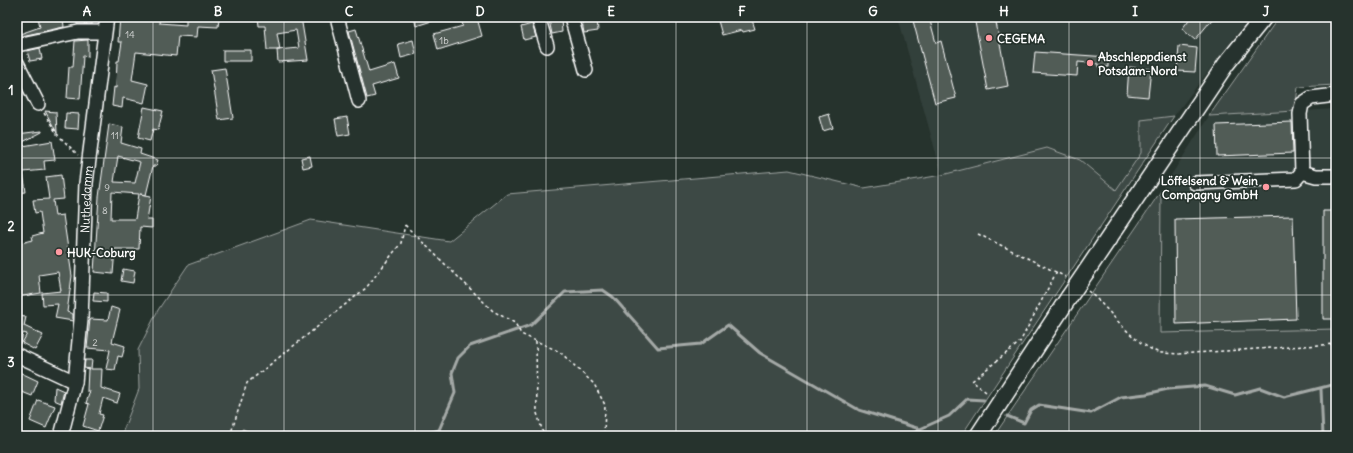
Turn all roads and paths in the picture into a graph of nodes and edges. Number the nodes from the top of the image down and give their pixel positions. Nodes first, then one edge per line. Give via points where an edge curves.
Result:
1 (107, 17) edge
2 (337, 17) edge
3 (538, 17) edge
4 (570, 17) edge
5 (1264, 17) edge
6 (104, 32) junction
7 (17, 45) edge
8 (547, 46) dead end
9 (17, 63) edge
10 (586, 70) dead end
11 (1336, 95) edge
12 (359, 101) dead end
13 (38, 104) joint
14 (88, 165) junction
15 (1302, 172) junction
16 (1336, 176) edge
17 (1195, 183) dead end
18 (978, 234) dead end
19 (1057, 271) junction
20 (1069, 279) dead end
21 (1087, 290) dead end
22 (536, 341) junction
23 (1336, 344) edge
24 (17, 355) edge
25 (75, 382) junction
26 (986, 392) dead end
27 (61, 436) edge
28 (230, 436) edge
29 (544, 436) edge
30 (604, 436) edge
31 (978, 436) edge

1 - 6 street, Nuthedamm
2 - 12 street
3 - 8 street
4 - 10 street
5 - 31 main road, bridge via 1226,64
6 - 7 street via 78,32
6 - 14 street, Nuthedamm
9 - 13 street
11 - 15 street via 1311,98 1302,104
13 - 14 path via 57,134
14 - 25 street, Nuthedamm via 81,320
15 - 16 street via 1316,176
15 - 17 street via 1296,179
18 - 19 path
19 - 20 path
19 - 26 path via 1020,342 972,381
21 - 23 path via 1140,343 1157,352 1177,354
22 - 28 path via 521,334 515,323 493,312 405,224 401,243 366,288 247,383
22 - 29 path via 537,413
22 - 30 path via 560,352 594,384 605,405
24 - 25 street
25 - 27 street, Nuthedamm

